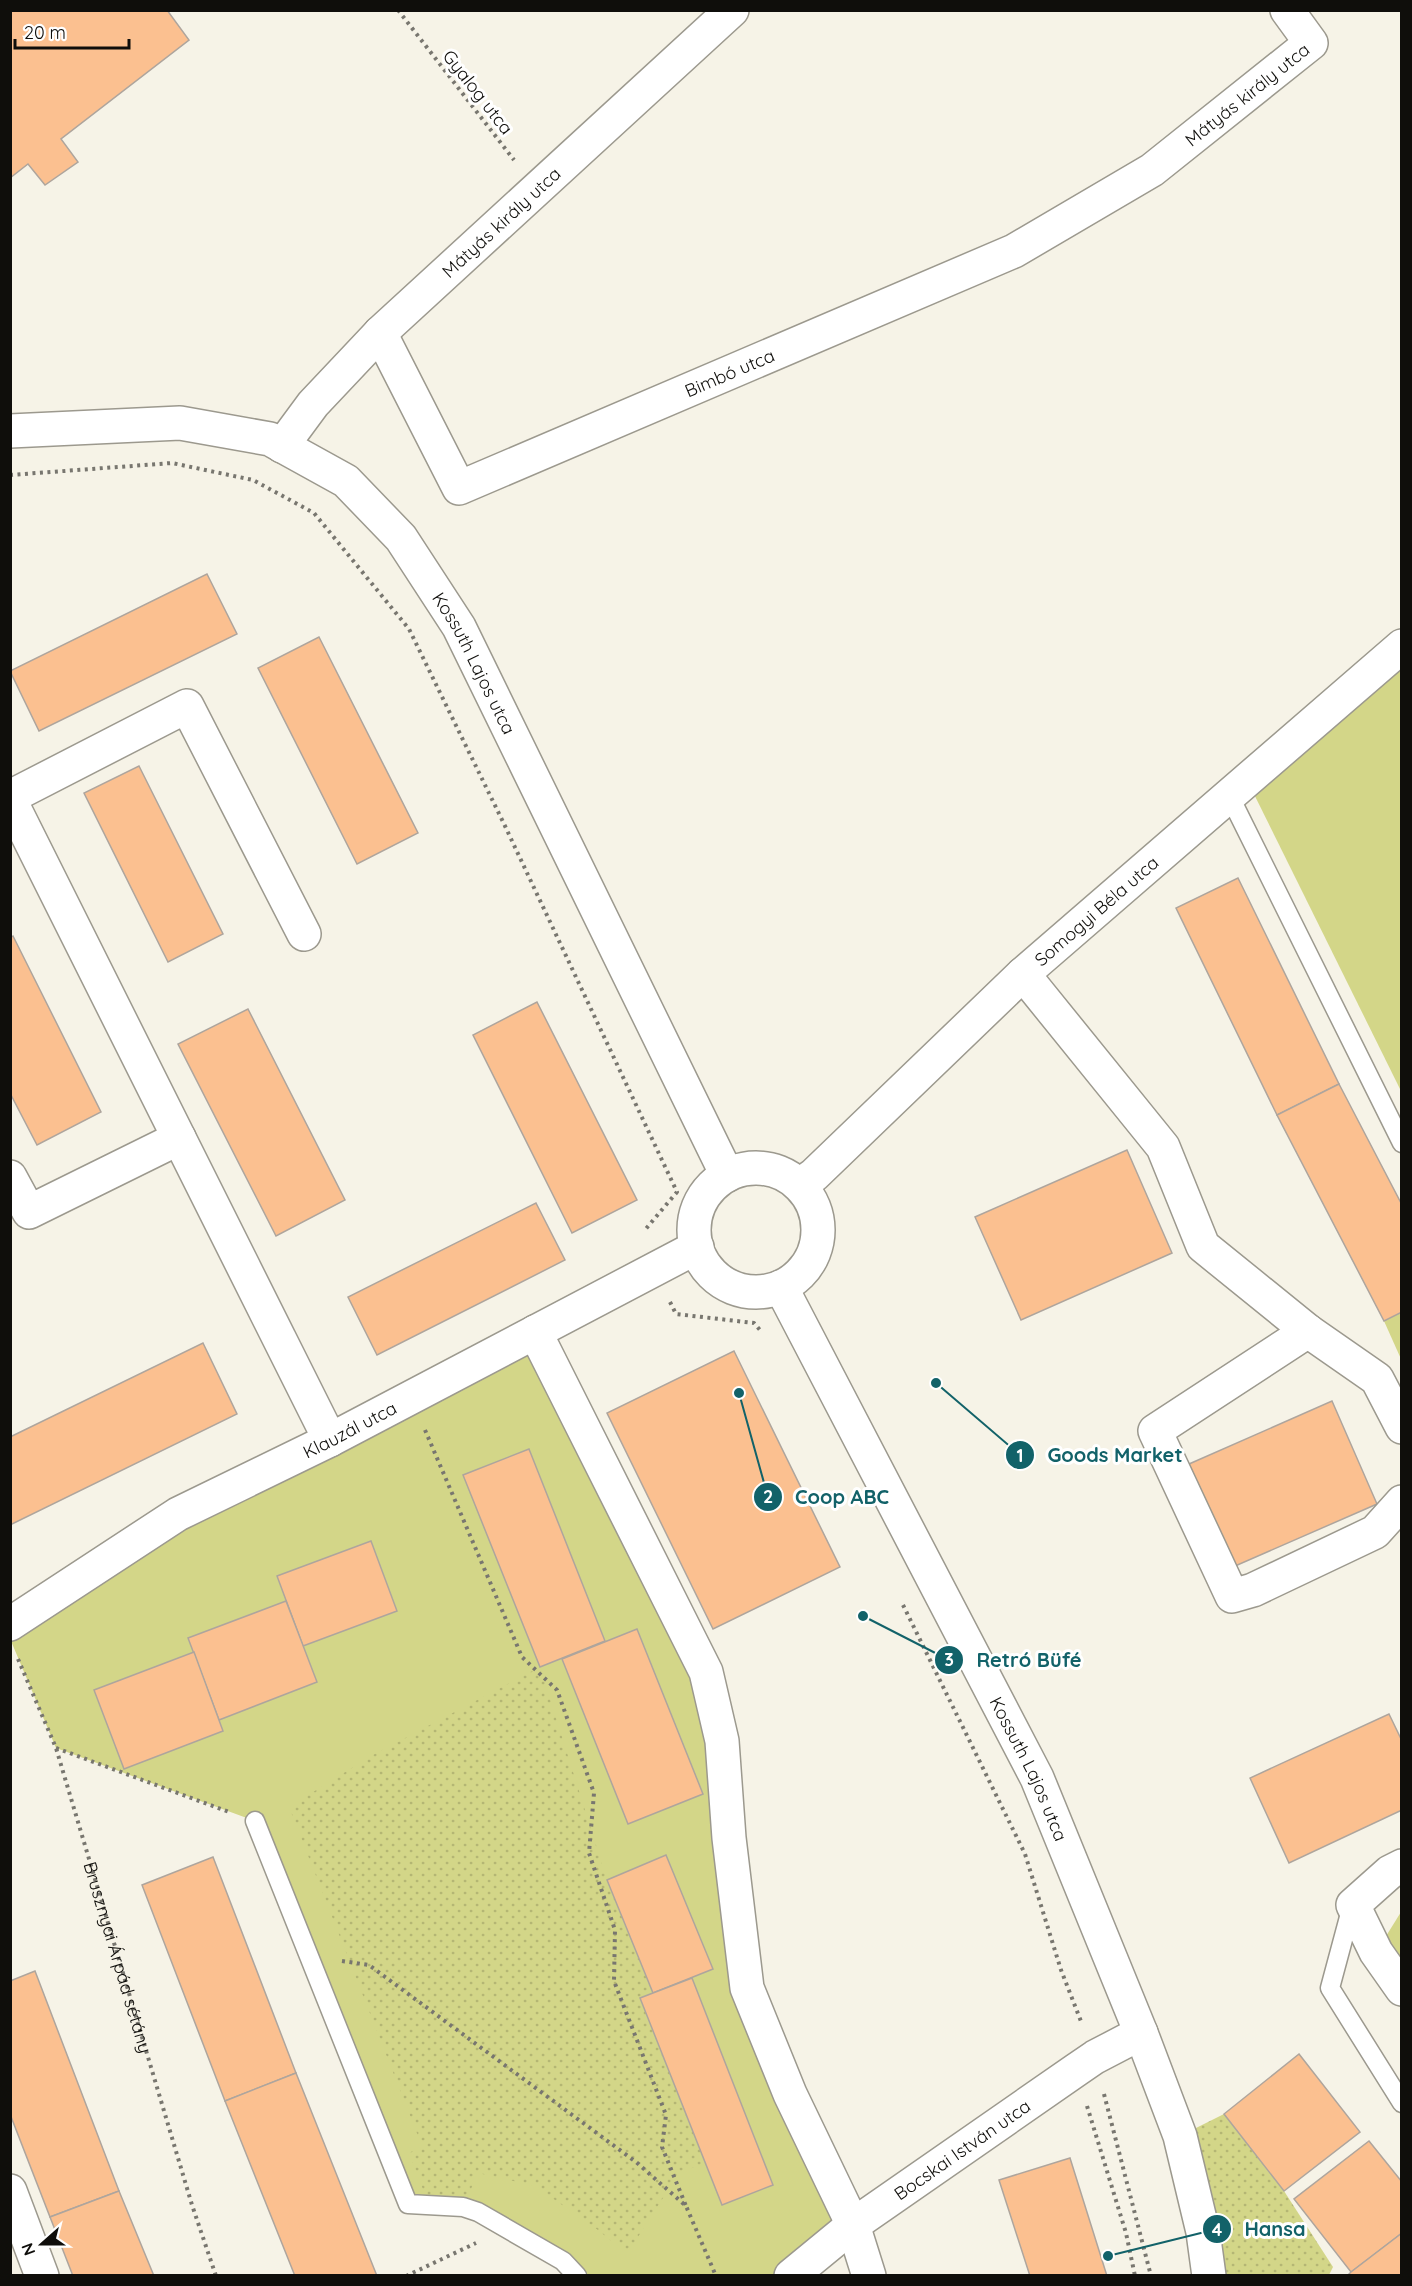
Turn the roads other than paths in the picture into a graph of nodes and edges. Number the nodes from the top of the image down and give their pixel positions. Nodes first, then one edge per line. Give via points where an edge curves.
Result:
1 (732, 10) edge
2 (1287, 10) edge
3 (1152, 170) joint
4 (380, 333) junction
5 (10, 431) edge
6 (282, 446) junction
7 (1401, 646) edge
8 (1230, 795) junction
9 (10, 798) edge
10 (304, 934) dead end
11 (1023, 974) junction
12 (179, 1138) junction
13 (1401, 1143) edge
14 (727, 1175) junction
15 (10, 1177) edge
16 (800, 1185) junction
17 (697, 1247) junction
18 (781, 1287) junction
19 (1308, 1331) junction
20 (535, 1332) junction
21 (1401, 1427) edge
22 (330, 1440) junction
23 (1401, 1502) edge
24 (13, 1638) edge
25 (255, 1821) road end
26 (1401, 1866) edge
27 (1353, 1905) junction
28 (1401, 1989) edge
29 (1141, 2033) junction
30 (1401, 2103) edge
31 (10, 2191) edge
32 (853, 2225) junction
33 (42, 2276) edge
34 (577, 2276) edge
35 (791, 2276) edge
36 (869, 2276) edge
37 (1209, 2276) edge

1 - 4 street, Mátyás király utca
2 - 3 street, Mátyás király utca via 1311,43
3 - 4 street, Bimbó utca via 1014,251 459,488
4 - 6 street, Mátyás király utca via 314,404
5 - 6 street, Kossuth Lajos utca via 180,423 270,440
6 - 14 street, Kossuth Lajos utca via 354,489 401,538 459,627
7 - 8 street, Somogyi Béla utca
8 - 11 street, Somogyi Béla utca
8 - 13 lane
9 - 10 street via 187,706
9 - 12 street
11 - 16 street, Somogyi Béla utca
11 - 19 street via 1162,1147 1203,1246
12 - 15 street via 29,1212
12 - 22 street
14 - 16 street via 758,1167 779,1171
14 - 17 street via 706,1192 697,1208
16 - 18 street via 818,1214 816,1251 794,1281
17 - 18 street via 702,1261 726,1285 760,1293
17 - 20 street, Klauzál utca
18 - 29 street, Kossuth Lajos utca via 1037,1778
19 - 21 street via 1377,1378
19 - 23 street via 1155,1431 1232,1596 1253,1590 1375,1532
20 - 22 street, Klauzál utca
20 - 32 street via 706,1672 722,1741 747,1988 790,2094
22 - 24 street, Klauzál utca via 178,1514
25 - 34 lane via 408,2205 463,2207 478,2212 563,2261
26 - 27 street
27 - 28 street via 1376,1952
27 - 30 lane via 1330,1988
29 - 32 street, Bocskai István utca via 1085,2064
29 - 37 street, Kossuth Lajos utca via 1180,2136 1203,2232
31 - 33 street
32 - 35 street, Bocskai István utca
32 - 36 street

